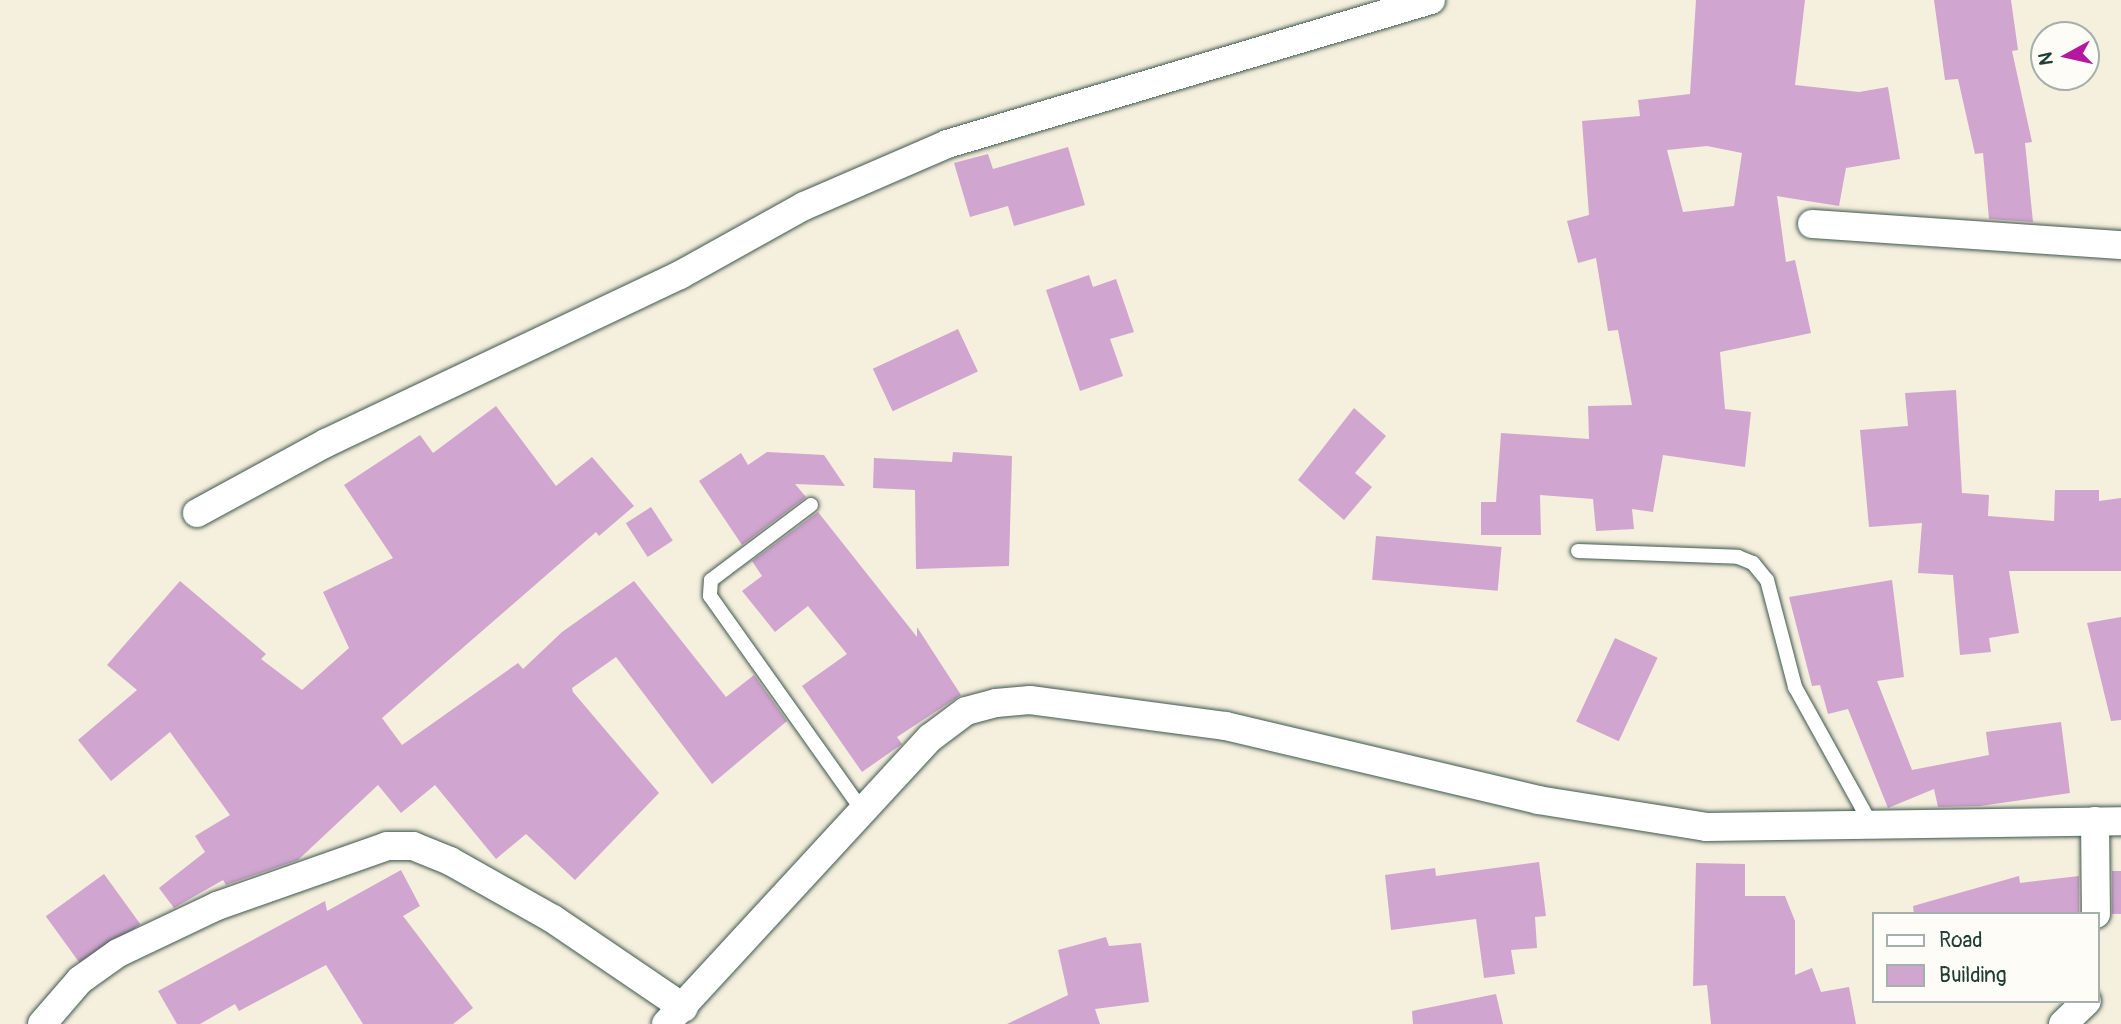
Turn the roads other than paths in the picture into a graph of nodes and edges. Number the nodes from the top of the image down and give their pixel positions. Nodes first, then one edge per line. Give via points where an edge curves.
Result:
1 (1431, 0) edge
2 (1812, 223) dead end
3 (2121, 245) edge
4 (811, 505) dead end
5 (197, 513) dead end
6 (1578, 551) dead end
7 (863, 811) junction
8 (2108, 821) edge
9 (1871, 824) junction
10 (2096, 912) edge
11 (2085, 1003) edge
12 (675, 1016) edge
13 (42, 1024) edge
14 (2063, 1024) edge

1 - 5 street via 1074,104 921,155 804,206 680,275 326,443
2 - 3 street
4 - 7 lane via 711,580 710,596
6 - 9 lane via 1738,556 1753,563 1767,580 1795,687
7 - 9 street via 930,738 966,711 1030,700 1226,726 1538,800 1706,827
7 - 12 street
8 - 9 street
8 - 10 street
11 - 14 street
12 - 13 street via 553,919 450,861 413,846 387,846 217,906 118,953 80,980

